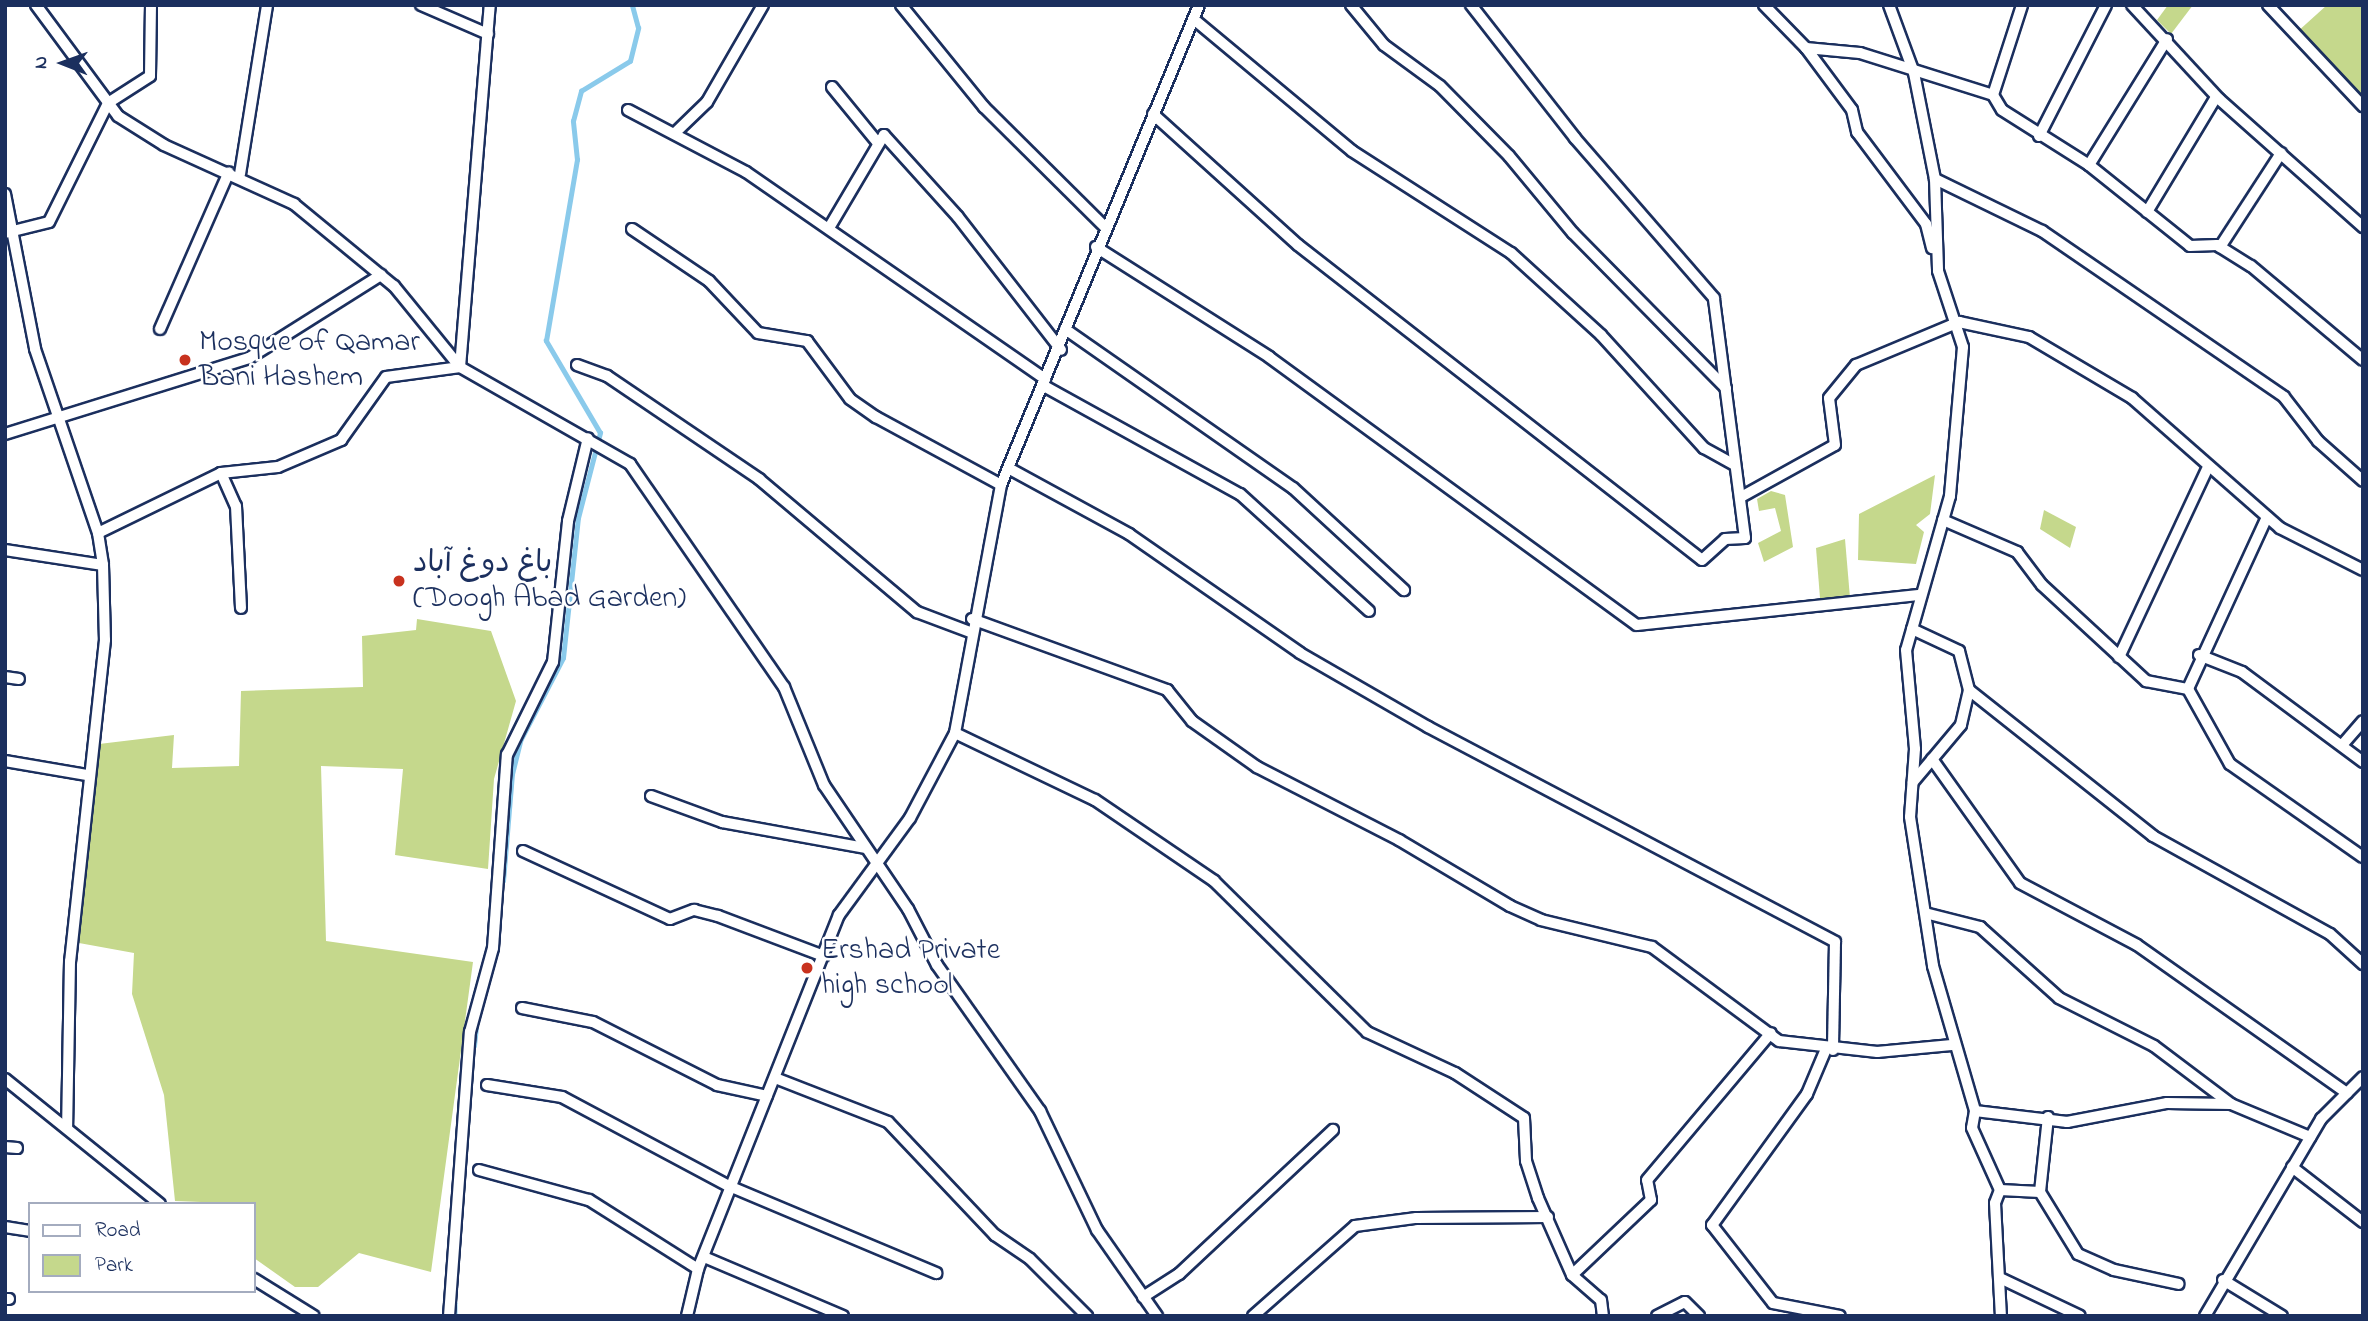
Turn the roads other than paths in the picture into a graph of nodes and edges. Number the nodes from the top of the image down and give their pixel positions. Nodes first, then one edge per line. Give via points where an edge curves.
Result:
1 (36, 5) edge
2 (151, 5) edge
3 (267, 5) edge
4 (421, 5) edge
5 (490, 5) edge
6 (763, 5) edge
7 (901, 5) edge
8 (1199, 5) edge
9 (1351, 5) edge
10 (1471, 5) edge
11 (1764, 5) edge
12 (1889, 5) edge
13 (2022, 5) edge
14 (2106, 5) edge
15 (2132, 5) edge
16 (2268, 5) edge
17 (1196, 21) junction
18 (488, 34) junction
19 (2167, 39) junction
20 (1806, 48) junction
21 (1914, 73) junction
22 (832, 87) dead end
23 (1993, 95) junction
24 (2216, 97) junction
25 (108, 103) junction
26 (2363, 106) edge
27 (628, 110) dead end
28 (1153, 114) junction
29 (676, 132) junction
30 (2039, 135) junction
31 (877, 142) junction
32 (2281, 153) junction
33 (2089, 165) junction
34 (234, 173) junction
35 (1935, 179) junction
36 (5, 194) edge
37 (2147, 212) junction
38 (1105, 227) junction
39 (2363, 227) edge
40 (829, 228) junction
41 (632, 229) dead end
42 (7, 232) edge
43 (1096, 247) junction
44 (2220, 247) junction
45 (1938, 271) junction
46 (381, 275) junction
47 (1959, 321) junction
48 (160, 329) dead end
49 (1065, 329) junction
50 (1061, 350) junction
51 (2363, 360) edge
52 (577, 365) dead end
53 (460, 366) junction
54 (1044, 383) junction
55 (1726, 388) junction
56 (59, 422) junction
57 (5, 434) edge
58 (590, 439) junction
59 (1735, 465) junction
60 (2208, 467) junction
61 (1010, 469) junction
62 (221, 473) junction
63 (2363, 481) edge
64 (1001, 485) junction
65 (1741, 497) junction
66 (2267, 517) junction
67 (1943, 520) junction
68 (98, 533) junction
69 (5, 550) edge
70 (103, 565) junction
71 (2363, 570) edge
72 (1404, 590) dead end
73 (1920, 594) junction
74 (241, 608) dead end
75 (1369, 611) dead end
76 (972, 619) junction
77 (1912, 629) junction
78 (970, 632) junction
79 (2199, 655) junction
80 (2119, 657) junction
81 (5, 677) edge
82 (19, 679) dead end
83 (1969, 690) junction
84 (2188, 690) junction
85 (2363, 721) edge
86 (955, 733) junction
87 (2343, 744) junction
88 (1932, 759) junction
89 (5, 761) edge
90 (2363, 762) edge
91 (87, 775) junction
92 (1913, 782) junction
93 (651, 796) dead end
94 (865, 848) junction
95 (523, 850) dead end
96 (2363, 857) edge
97 (874, 860) junction
98 (1929, 914) junction
99 (824, 956) junction
100 (2363, 964) edge
101 (522, 1008) dead end
102 (1771, 1033) junction
103 (1952, 1045) junction
104 (1830, 1050) junction
105 (2363, 1077) edge
106 (5, 1079) edge
107 (775, 1079) junction
108 (487, 1085) dead end
109 (2347, 1093) junction
110 (767, 1096) junction
111 (2231, 1104) junction
112 (1975, 1111) junction
113 (2048, 1118) junction
114 (67, 1127) junction
115 (1332, 1130) dead end
116 (2310, 1137) junction
117 (2292, 1167) junction
118 (480, 1170) dead end
119 (729, 1186) junction
120 (2000, 1191) junction
121 (2040, 1192) junction
122 (158, 1202) edge
123 (1548, 1217) junction
124 (2363, 1222) edge
125 (5, 1227) edge
126 (28, 1231) edge
127 (704, 1257) junction
128 (698, 1269) junction
129 (936, 1273) dead end
130 (1572, 1275) junction
131 (2002, 1279) junction
132 (256, 1280) edge
133 (2223, 1280) junction
134 (2179, 1284) dead end
135 (1143, 1297) junction
136 (314, 1316) edge
137 (449, 1316) edge
138 (687, 1316) edge
139 (843, 1316) edge
140 (1087, 1316) edge
141 (1157, 1316) edge
142 (1252, 1316) edge
143 (1603, 1316) edge
144 (1657, 1316) edge
145 (1699, 1316) edge
146 (1840, 1316) edge
147 (2001, 1316) edge
148 (2080, 1316) edge
149 (2205, 1316) edge
150 (2282, 1316) edge

1 - 25 street
2 - 25 street via 150,76
3 - 34 street
4 - 18 street
5 - 18 street
6 - 29 street via 707,102
7 - 38 street via 984,107
8 - 17 street
9 - 55 street via 1384,45 1440,86 1509,156 1573,233
10 - 55 street via 1575,138 1702,278 1714,298
11 - 20 street
12 - 21 street
13 - 23 street
14 - 30 street
15 - 19 street
16 - 26 street
17 - 28 street
17 - 59 street via 1352,151 1511,253 1601,335 1704,448
18 - 53 street
19 - 24 street
19 - 33 street
20 - 21 street via 1860,53
20 - 45 street via 1852,110 1857,132 1926,224
21 - 23 street
21 - 35 street
22 - 31 street
23 - 30 street via 2002,110
24 - 32 street
24 - 37 street
25 - 34 street via 164,145
25 - 42 street via 49,222
27 - 29 street
28 - 38 street
28 - 65 street via 1298,245 1635,504 1693,556 1702,561 1725,539 1745,538
29 - 40 street
30 - 33 street
31 - 40 street
31 - 50 street via 884,135 917,167
32 - 39 street
32 - 44 street
33 - 37 street
34 - 46 street via 294,204
34 - 48 street
35 - 45 street
35 - 63 street via 2042,231 2284,397 2318,441
36 - 42 street
37 - 44 street via 2190,246
38 - 43 street
40 - 54 street
41 - 64 street via 709,281 758,333 807,341 850,399
42 - 56 street
43 - 49 street
43 - 73 street via 1269,358 1637,625
44 - 51 street via 2296,301
45 - 47 street
46 - 53 street
46 - 56 street via 249,358
47 - 60 street via 2029,337 2132,398
47 - 65 street via 1856,365 1829,398 1835,445
47 - 67 street via 1960,410
49 - 50 street
49 - 72 street via 1293,488
50 - 54 street
52 - 78 street via 607,376 759,479 917,612
53 - 58 street
53 - 62 street via 386,377 341,440 278,467
54 - 61 street
54 - 75 street via 1240,494
55 - 59 street
56 - 57 street
56 - 68 street
58 - 94 street via 605,445 650,490 785,687 824,785
58 - 137 street via 568,521 553,662 506,755 493,948 470,1032
59 - 65 street
60 - 66 street
60 - 80 street
61 - 64 street
61 - 104 street via 1129,534 1300,653 1835,942
62 - 68 street
62 - 74 street via 236,506
64 - 76 street
66 - 71 street
66 - 79 street
67 - 73 street
67 - 80 street via 2017,552 2042,585
68 - 70 street
69 - 70 street
70 - 91 street via 105,640
73 - 77 street
76 - 78 street
76 - 102 street via 1167,690 1192,721 1257,767 1399,840 1510,906 1541,920 1652,947
77 - 83 street via 1959,651
77 - 92 street via 1906,650
78 - 86 street
79 - 84 street
79 - 87 street via 2236,667
80 - 84 street via 2162,689
81 - 82 street
83 - 88 street via 1961,725
83 - 100 street via 2153,836 2330,934
84 - 96 street via 2230,764
85 - 87 street
86 - 97 street via 910,818
86 - 123 street via 1095,800 1204,874 1367,1032 1455,1073 1524,1118 1526,1160
87 - 90 street
88 - 92 street
88 - 109 street via 2020,883 2137,945
89 - 91 street
91 - 114 street via 70,961
92 - 98 street via 1910,817
93 - 94 street via 722,822
94 - 97 street
95 - 99 street via 670,919 694,910
97 - 99 street via 839,915
97 - 135 street via 937,965 1040,1111 1097,1230
98 - 103 street via 1933,966
98 - 111 street via 1980,926 2059,998 2154,1046
99 - 107 street
101 - 110 street via 593,1023 717,1085
102 - 104 street via 1787,1044
102 - 130 street via 1647,1180 1651,1200
103 - 104 street
103 - 112 street
104 - 146 street via 1807,1094 1712,1225 1773,1303
105 - 109 street
106 - 114 street
107 - 110 street
107 - 140 street via 888,1122 995,1235
108 - 119 street via 562,1097
109 - 116 street
110 - 119 street
111 - 113 street via 2167,1103 2067,1122
111 - 116 street
112 - 113 street via 2020,1120
112 - 120 street via 1972,1128
113 - 121 street
114 - 122 street
115 - 135 street via 1198,1257
116 - 117 street
117 - 124 street
117 - 133 street
118 - 128 street via 589,1200
119 - 127 street
119 - 129 street
120 - 121 street
120 - 131 street via 1995,1203
121 - 134 street via 2078,1254 2114,1270
123 - 130 street
123 - 142 street via 1416,1218 1355,1226
125 - 126 street
127 - 128 street
127 - 139 street
128 - 138 street
130 - 143 street via 1601,1300
131 - 147 street
131 - 148 street
132 - 136 street
133 - 149 street
133 - 150 street
135 - 141 street
144 - 145 street via 1685,1302

